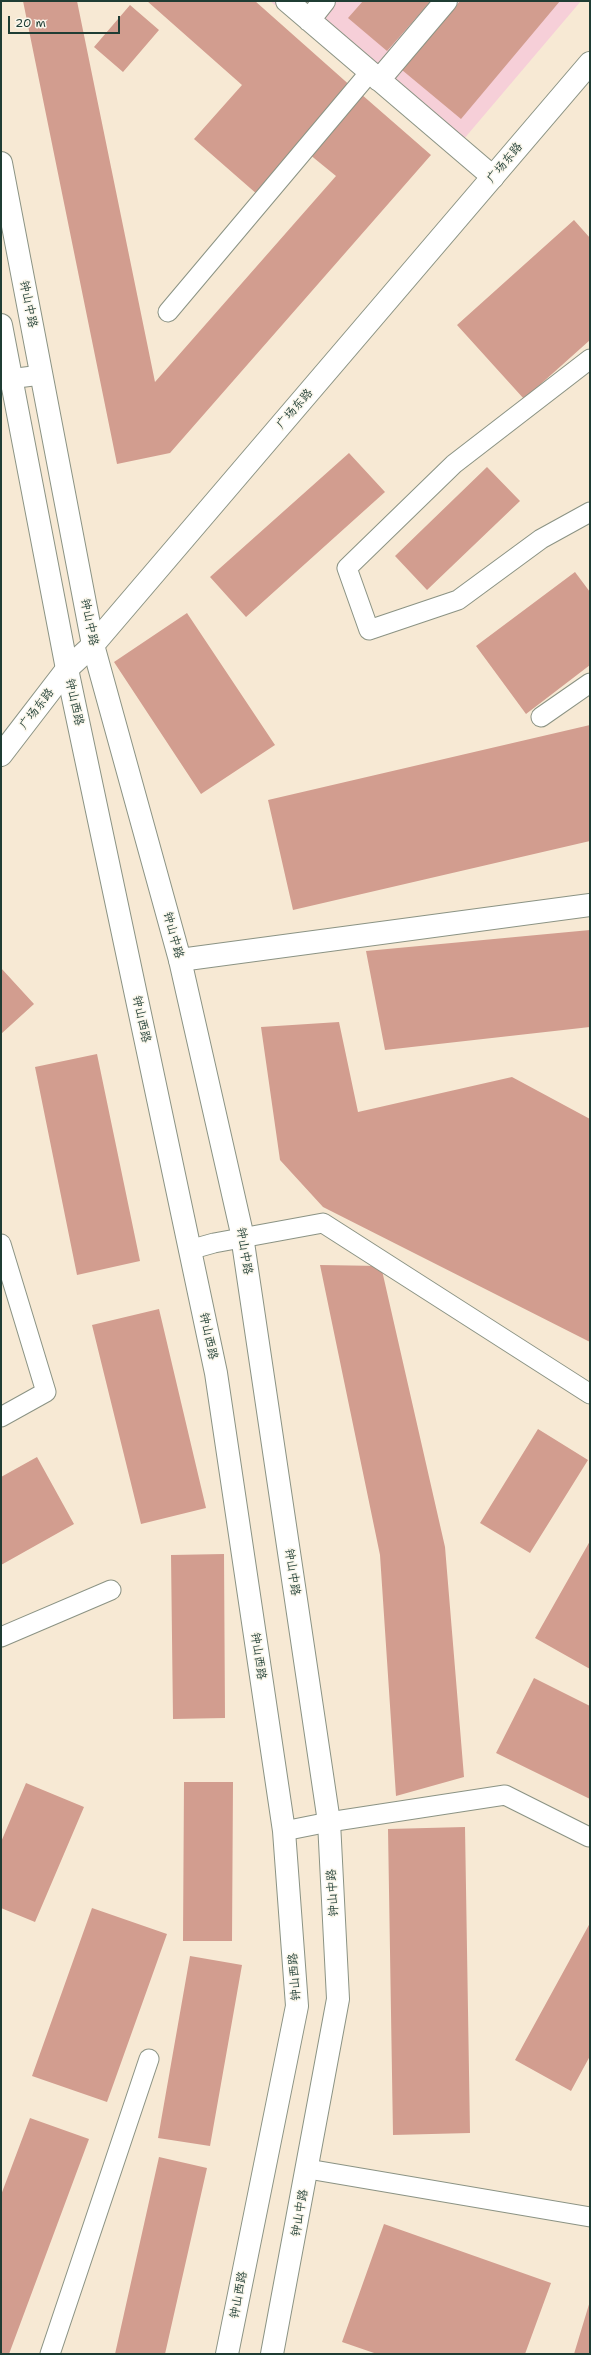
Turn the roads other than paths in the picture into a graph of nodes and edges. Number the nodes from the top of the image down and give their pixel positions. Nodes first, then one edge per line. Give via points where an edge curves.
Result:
1 (287, 1) edge
2 (324, 1) edge
3 (446, 1) edge
4 (309, 20) junction
5 (590, 63) edge
6 (375, 76) junction
7 (1, 163) edge
8 (493, 177) junction
9 (168, 312) dead end
10 (1, 325) edge
11 (590, 359) edge
12 (41, 375) junction
13 (6, 380) edge
14 (590, 512) edge
15 (93, 645) junction
16 (67, 669) junction
17 (590, 683) edge
18 (541, 717) dead end
19 (1, 756) edge
20 (590, 904) edge
21 (180, 960) junction
22 (243, 1238) junction
23 (1, 1244) edge
24 (189, 1250) junction
25 (590, 1394) edge
26 (1, 1417) edge
27 (111, 1590) dead end
28 (1, 1637) edge
29 (329, 1822) junction
30 (284, 1831) junction
31 (589, 1836) edge
32 (149, 2059) dead end
33 (308, 2170) junction
34 (590, 2217) edge
35 (50, 2354) edge
36 (227, 2354) edge
37 (272, 2354) edge

1 - 4 main road
2 - 4 main road
3 - 6 main road
4 - 6 main road
5 - 8 main road, 广场东路
6 - 8 main road
6 - 9 lane
7 - 12 main road, 钟山中路
8 - 15 main road, 广场东路
10 - 13 main road, 钟山西路
11 - 14 lane via 454,464 347,568 369,630 458,600 541,539
12 - 13 lane
12 - 15 main road, 钟山中路
13 - 16 main road, 钟山西路
15 - 16 main road, 广场东路
15 - 21 main road, 钟山中路
16 - 19 main road, 广场东路
16 - 24 main road, 钟山西路
17 - 18 lane
20 - 21 main road
21 - 22 main road, 钟山中路
22 - 24 lane
22 - 25 lane via 323,1223
22 - 29 main road, 钟山中路
23 - 26 lane via 46,1392
24 - 30 main road, 钟山西路 via 216,1373
27 - 28 lane
29 - 30 lane
29 - 31 lane via 505,1795
29 - 33 main road, 钟山中路 via 338,1999
30 - 36 main road, 钟山西路 via 297,2006
32 - 35 lane
33 - 34 lane
33 - 37 main road, 钟山中路

